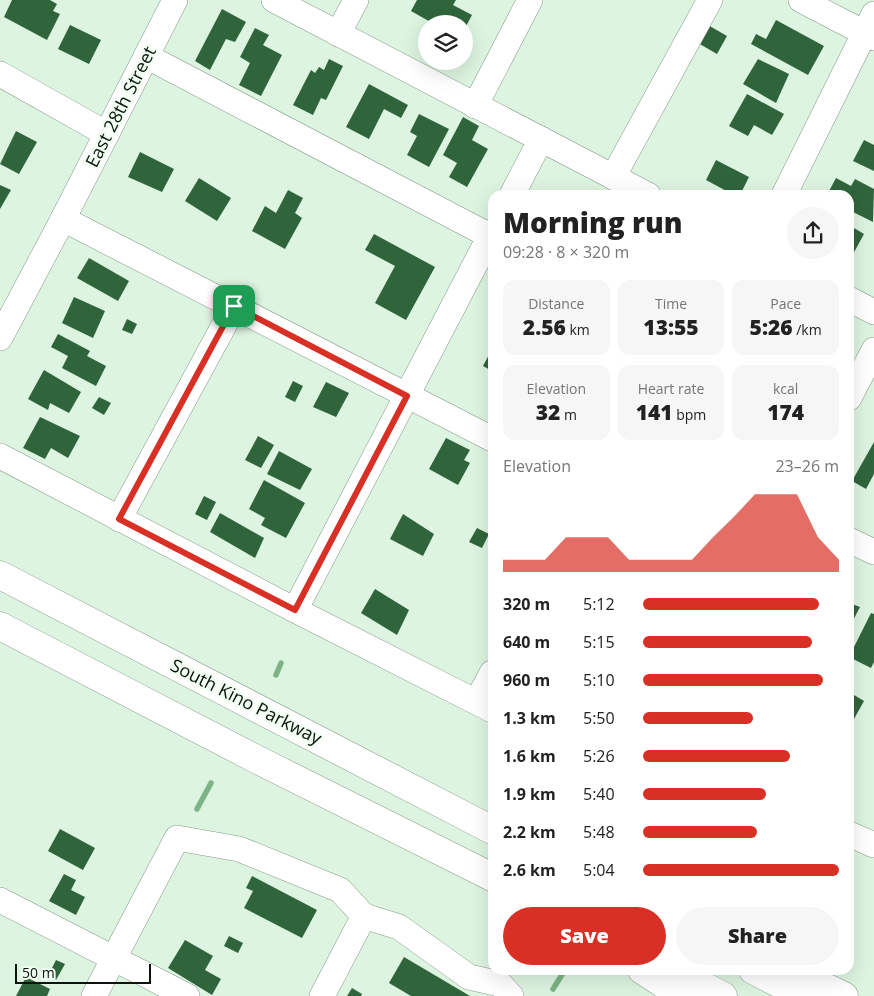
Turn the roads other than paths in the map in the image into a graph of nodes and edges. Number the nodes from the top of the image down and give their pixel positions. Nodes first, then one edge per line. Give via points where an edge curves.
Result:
1 (175, 0) edge
2 (274, 0) edge
3 (356, 0) edge
4 (530, 0) edge
5 (710, 0) edge
6 (801, 0) edge
7 (871, 28) edge
8 (338, 34) junction
9 (146, 56) junction
10 (0, 74) edge
11 (474, 106) junction
12 (107, 134) junction
13 (541, 139) junction
14 (613, 177) junction
15 (515, 190) edge
16 (638, 190) edge
17 (787, 190) edge
18 (65, 217) junction
19 (488, 233) edge
20 (488, 243) edge
21 (854, 302) edge
22 (234, 306) junction
23 (874, 312) edge
24 (0, 338) edge
25 (874, 350) edge
26 (854, 388) edge
27 (407, 396) junction
28 (488, 437) edge
29 (0, 456) edge
30 (119, 519) junction
31 (854, 542) edge
32 (874, 552) edge
33 (0, 574) edge
34 (295, 610) junction
35 (0, 626) edge
36 (488, 692) edge
37 (485, 706) edge
38 (486, 826) edge
39 (854, 836) edge
40 (874, 845) edge
41 (488, 875) edge
42 (0, 900) edge
43 (364, 916) junction
44 (114, 959) junction
45 (650, 975) edge
46 (683, 975) edge
47 (762, 975) edge
48 (800, 975) edge
49 (94, 996) edge
50 (187, 996) edge
51 (322, 996) edge
52 (511, 996) edge
53 (682, 996) edge
54 (723, 996) edge
55 (803, 996) edge
56 (844, 996) edge

1 - 9 street, East 28th Street
2 - 8 street
3 - 8 street
4 - 11 street
5 - 14 street
6 - 7 street
7 - 17 street
8 - 11 street
9 - 12 street, East 28th Street
9 - 19 street
10 - 12 street
11 - 13 street
12 - 18 street, East 28th Street
13 - 14 street
13 - 15 street
14 - 16 street
18 - 22 street
18 - 24 street, East 28th Street
20 - 27 street
21 - 23 street
22 - 27 street
22 - 30 street
25 - 26 street
27 - 28 street
27 - 34 street
29 - 30 street
30 - 34 street
31 - 32 street
33 - 38 main road, South Kino Parkway
34 - 37 street
35 - 41 main road
36 - 37 street
39 - 40 street
42 - 44 street
43 - 44 street via 340,890 239,849 177,838
43 - 51 street
43 - 52 street via 399,927 469,977 500,984
44 - 49 street
44 - 50 street
45 - 53 main road
46 - 54 main road
47 - 55 main road
48 - 56 main road

